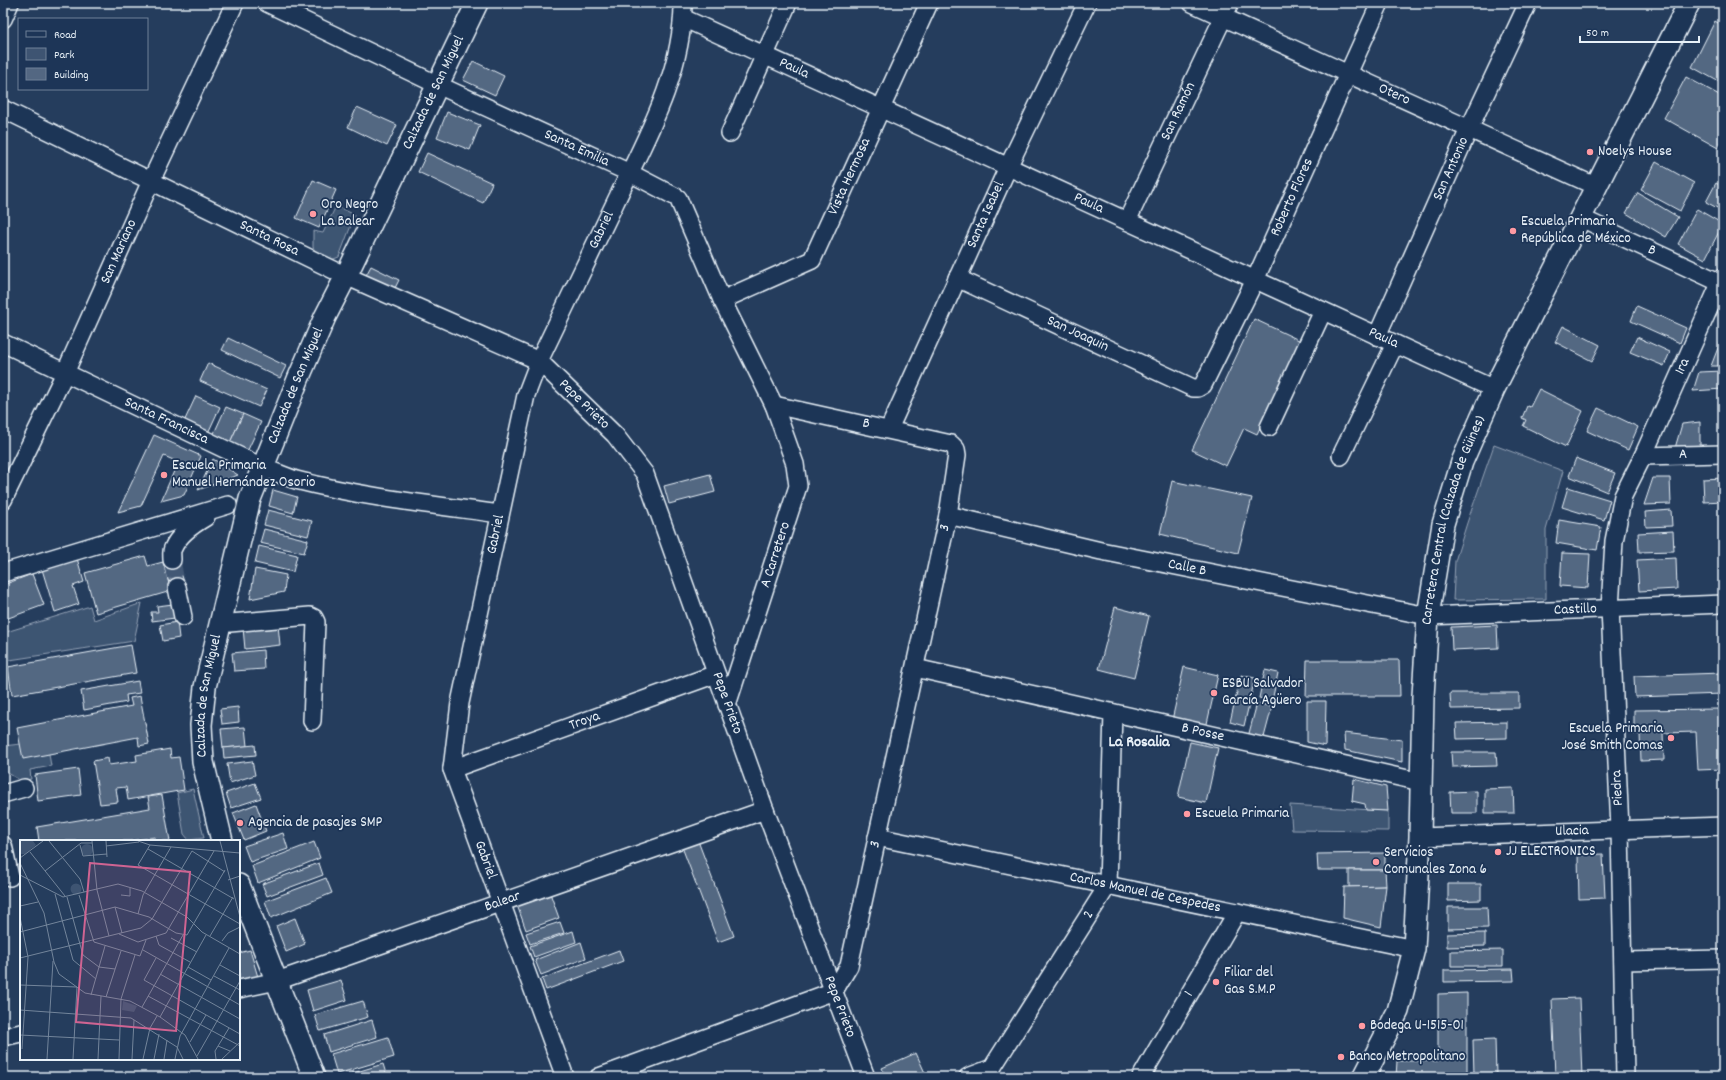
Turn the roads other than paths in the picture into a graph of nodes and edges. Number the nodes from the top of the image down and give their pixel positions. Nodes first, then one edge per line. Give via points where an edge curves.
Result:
1 (10, 3) edge
2 (235, 3) edge
3 (267, 3) edge
4 (477, 3) edge
5 (788, 3) edge
6 (929, 3) edge
7 (1087, 3) edge
8 (1192, 3) edge
9 (1380, 3) edge
10 (1528, 3) edge
11 (1689, 3) edge
12 (683, 10) edge
13 (1227, 10) edge
14 (3, 19) edge
15 (765, 55) junction
16 (1347, 73) junction
17 (438, 85) junction
18 (881, 108) junction
19 (3, 109) edge
20 (1469, 129) junction
21 (730, 134) dead end
22 (1008, 167) junction
23 (630, 173) junction
24 (151, 181) junction
25 (1595, 186) junction
26 (1581, 218) junction
27 (1127, 221) junction
28 (346, 276) junction
29 (957, 278) junction
30 (1255, 280) junction
31 (1722, 281) edge
32 (722, 300) junction
33 (1323, 311) junction
34 (1377, 336) junction
35 (3, 343) edge
36 (1395, 344) junction
37 (539, 362) junction
38 (65, 373) junction
39 (1198, 388) joint
40 (1494, 389) junction
41 (774, 405) junction
42 (1269, 427) dead end
43 (889, 429) junction
44 (956, 449) joint
45 (1723, 454) edge
46 (1341, 456) dead end
47 (1643, 456) junction
48 (262, 467) junction
49 (250, 499) junction
50 (3, 500) edge
51 (228, 505) junction
52 (500, 514) junction
53 (948, 515) junction
54 (172, 560) tunnel mouth
55 (3, 573) edge
56 (177, 587) tunnel mouth
57 (1723, 604) edge
58 (1610, 608) junction
59 (1428, 616) junction
60 (183, 617) dead end
61 (219, 624) junction
62 (914, 668) junction
63 (716, 674) junction
64 (727, 705) junction
65 (1113, 713) junction
66 (312, 721) dead end
67 (452, 769) junction
68 (1421, 782) junction
69 (24, 788) dead end
70 (3, 794) edge
71 (765, 810) junction
72 (1723, 826) edge
73 (1620, 829) junction
74 (877, 837) junction
75 (1420, 837) junction
76 (218, 840) edge
77 (3, 845) edge
78 (11, 878) edge
79 (1108, 885) junction
80 (240, 888) edge
81 (501, 903) junction
82 (1237, 912) junction
83 (1414, 949) junction
84 (1723, 959) edge
85 (1623, 961) junction
86 (277, 981) junction
87 (240, 989) edge
88 (834, 991) junction
89 (20, 1033) edge
90 (3, 1037) edge
91 (314, 1077) edge
92 (565, 1077) edge
93 (599, 1077) edge
94 (866, 1077) edge
95 (968, 1077) edge
96 (1141, 1077) edge
97 (1364, 1077) edge
98 (1625, 1077) edge

1 - 14 street
2 - 24 street, San Mariano
3 - 17 street, Santa Emilia
4 - 17 main road, Calzada de San Miguel
5 - 15 street
6 - 18 street, Vista Hermosa
7 - 22 street, Santa Isabel
8 - 13 street, Otero
9 - 16 street, Roberto Flores
10 - 20 street, San Antonio
11 - 25 main road, Carretera Central (Calzada de Güines)
12 - 15 street, Paula
12 - 23 street, Gabriel via 679,45 667,88
13 - 16 street, Otero
13 - 27 street, San Ramón
15 - 18 street, Paula
15 - 21 street
16 - 20 street, Otero
16 - 30 street, Roberto Flores
17 - 23 street, Santa Emilia
17 - 28 main road, Calzada de San Miguel
18 - 22 street, Paula
18 - 32 street, Vista Hermosa via 812,260
19 - 24 street, Santa Rosa
20 - 25 street, Otero
20 - 34 street, San Antonio
22 - 27 street, Paula
22 - 29 street, Santa Isabel
23 - 32 street, Santa Emilia via 678,198
23 - 37 street, Gabriel
24 - 28 street, Santa Rosa
24 - 38 street, San Mariano
25 - 26 main road, Carretera Central (Calzada de Güines)
26 - 31 street, B
26 - 40 main road, Carretera Central (Calzada de Güines)
27 - 30 street, Paula
28 - 37 street, Santa Rosa
28 - 48 main road, Calzada de San Miguel via 325,317
29 - 39 street, San Joaquin via 1193,388
29 - 43 street, Santa Isabel
30 - 33 street, Paula
30 - 39 street, Roberto Flores via 1203,385
31 - 47 street, 1ra
32 - 41 street, Santa Emilia
33 - 34 street, Paula
33 - 42 street
34 - 36 street, Paula
35 - 38 street, Santa Francisca
36 - 40 street, Paula
36 - 46 street
37 - 52 street, Gabriel via 526,395
37 - 63 street, Pepe Prieto via 615,435 645,474
38 - 48 street, Santa Francisca
38 - 50 street, San Mariano
40 - 59 main road, Carretera Central (Calzada de Güines) via 1462,462 1443,524
41 - 43 street, B
41 - 64 street, A Carretero via 795,464 798,486
43 - 44 street, B via 951,444
44 - 53 street, 3
45 - 47 street, A
47 - 58 street, Piedra via 1623,496 1614,541
48 - 49 main road, Calzada de San Miguel
48 - 52 street, Santa Francisca via 295,479 334,488
49 - 51 street
49 - 61 main road, Calzada de San Miguel
51 - 54 street via 187,530 172,548
51 - 55 street
52 - 67 street, Gabriel via 460,703
53 - 59 street, Calle B via 1101,551
53 - 62 street, 3
56 - 60 street
57 - 58 street, Castillo
58 - 59 street, Castillo
58 - 73 street, Piedra
59 - 68 main road, Carretera Central (Calzada de Güines)
61 - 66 street via 310,616 314,618 316,622
61 - 76 main road, Calzada de San Miguel via 205,687 201,725 203,762
62 - 65 street, B Posse
62 - 74 street, 3
63 - 64 street, Pepe Prieto
63 - 67 street, Troya
64 - 71 street, Pepe Prieto
65 - 68 street, B Posse
65 - 79 street
67 - 81 street, Gabriel
68 - 75 main road, Carretera Central (Calzada de Güines)
69 - 70 street
71 - 81 street, Balear
71 - 88 street, Pepe Prieto
72 - 73 street, Ulacia
73 - 75 street, Ulacia
73 - 85 street, Piedra
74 - 79 street, Carlos Manuel de Cespedes
74 - 88 street, 3 via 849,966
75 - 83 main road, Carretera Central (Calzada de Güines)
77 - 78 street
79 - 82 street, Carlos Manuel de Cespedes
79 - 95 street, 2 via 992,1068
80 - 86 main road
81 - 86 street, Balear
81 - 92 street, Gabriel
82 - 83 street, Carlos Manuel de Cespedes
82 - 96 street, 1
83 - 97 main road, Carretera Central (Calzada de Güines) via 1398,1011
84 - 85 street
85 - 98 street, Piedra
86 - 87 street, Balear
86 - 91 main road
88 - 93 street
88 - 94 street, Pepe Prieto
89 - 90 street

